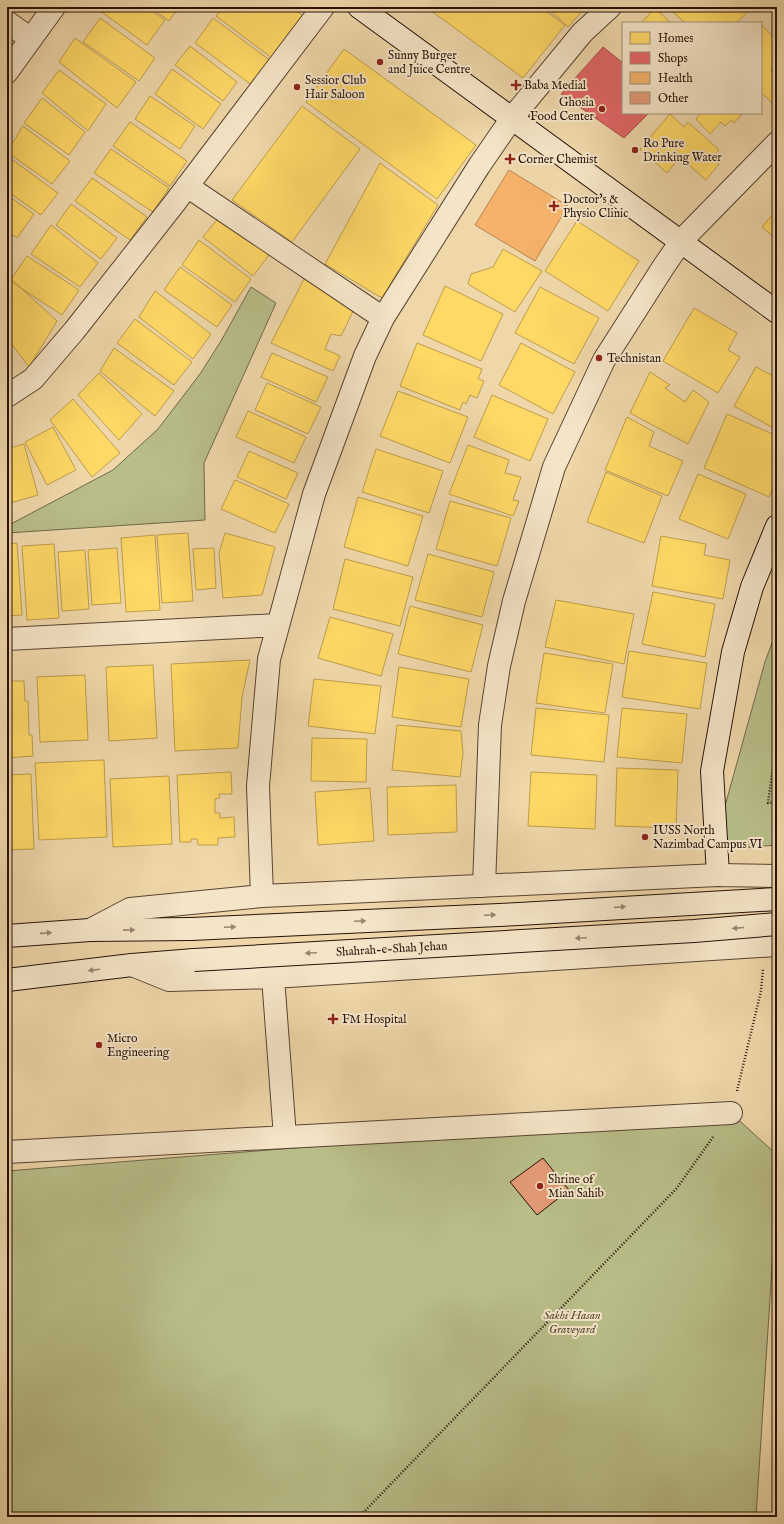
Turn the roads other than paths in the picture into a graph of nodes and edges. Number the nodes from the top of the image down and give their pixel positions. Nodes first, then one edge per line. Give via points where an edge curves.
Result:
1 (54, 7) edge
2 (323, 7) edge
3 (359, 7) edge
4 (610, 7) edge
5 (7, 22) edge
6 (31, 39) junction
7 (7, 72) edge
8 (512, 118) junction
9 (777, 143) edge
10 (187, 186) junction
11 (682, 240) junction
12 (777, 312) edge
13 (384, 318) junction
14 (7, 396) edge
15 (777, 526) edge
16 (278, 625) junction
17 (7, 639) edge
18 (718, 875) junction
19 (769, 876) edge
20 (484, 886) junction
21 (262, 896) junction
22 (777, 899) edge
23 (777, 924) edge
24 (90, 930) junction
25 (7, 936) edge
26 (771, 946) edge
27 (132, 965) junction
28 (273, 977) junction
29 (7, 980) edge
30 (731, 1113) road end
31 (285, 1137) junction
32 (7, 1152) edge

1 - 6 street
2 - 10 street
3 - 8 street
4 - 8 street via 582,33
5 - 6 street
6 - 7 street
8 - 11 street
8 - 13 street
9 - 11 street
10 - 13 street
10 - 14 street via 74,331 33,379
11 - 12 street
11 - 20 street via 604,360 554,467 514,601 499,666 490,725
13 - 16 street via 365,356 314,494
15 - 18 street via 752,588 733,652 712,771
16 - 17 street
16 - 21 street via 269,659 258,786
18 - 19 street
18 - 20 street
19 - 26 street
20 - 21 street
21 - 24 street via 130,908
24 -> 22 street, bridge via 191,929
23 -> 27 street, Shahrah-e-Shah Jehan, bridge
25 -> 24 street
26 - 28 street
27 - 28 street via 169,980
27 -> 29 street, Shahrah-e-Shah Jehan
28 - 31 street
30 - 31 street
31 - 32 street

